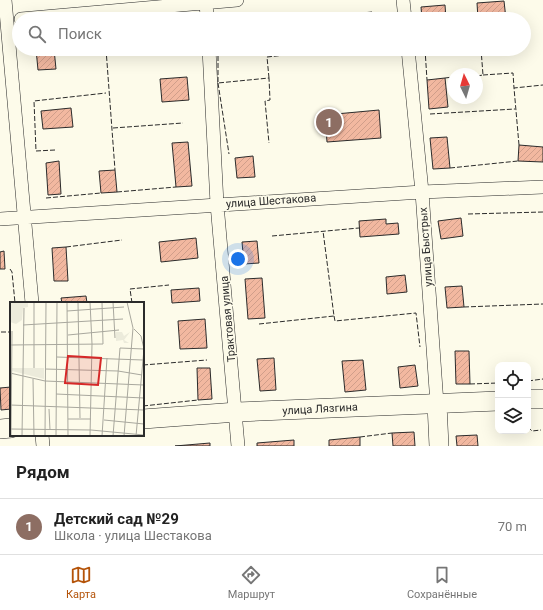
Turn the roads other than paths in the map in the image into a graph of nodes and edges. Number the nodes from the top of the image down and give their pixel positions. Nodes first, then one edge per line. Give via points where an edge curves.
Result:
1 (5, 0) edge
2 (238, 0) edge
3 (403, 0) edge
4 (206, 1) edge
5 (94, 12) edge
6 (207, 12) edge
7 (404, 12) edge
8 (12, 20) edge
9 (15, 56) edge
10 (209, 56) edge
11 (409, 56) edge
12 (543, 187) edge
13 (422, 192) junction
14 (217, 204) junction
15 (26, 218) junction
16 (0, 219) edge
17 (32, 302) edge
18 (531, 399) edge
19 (543, 399) edge
20 (495, 401) edge
21 (437, 404) junction
22 (237, 412) junction
23 (144, 419) edge
24 (10, 428) edge
25 (0, 429) edge
26 (42, 436) edge
27 (43, 446) edge
28 (238, 446) edge
29 (439, 446) edge

1 - 8 street
2 - 4 street
3 - 7 street
4 - 5 street
4 - 6 street
9 - 15 street
10 - 14 street, Трактовая улица
11 - 13 street, улица Быстрых
12 - 13 street, улица Шестакова
13 - 14 street, улица Шестакова
13 - 21 street, улица Быстрых
14 - 15 street, улица Шестакова
14 - 22 street, Трактовая улица
15 - 16 street, улица Шестакова
15 - 17 street
18 - 19 main road
20 - 21 main road, улица Лязгина
21 - 22 main road, улица Лязгина
21 - 29 main road, улица Быстрых
22 - 23 main road, улица Лязгина
22 - 28 street, Трактовая улица
24 - 25 main road
26 - 27 street

